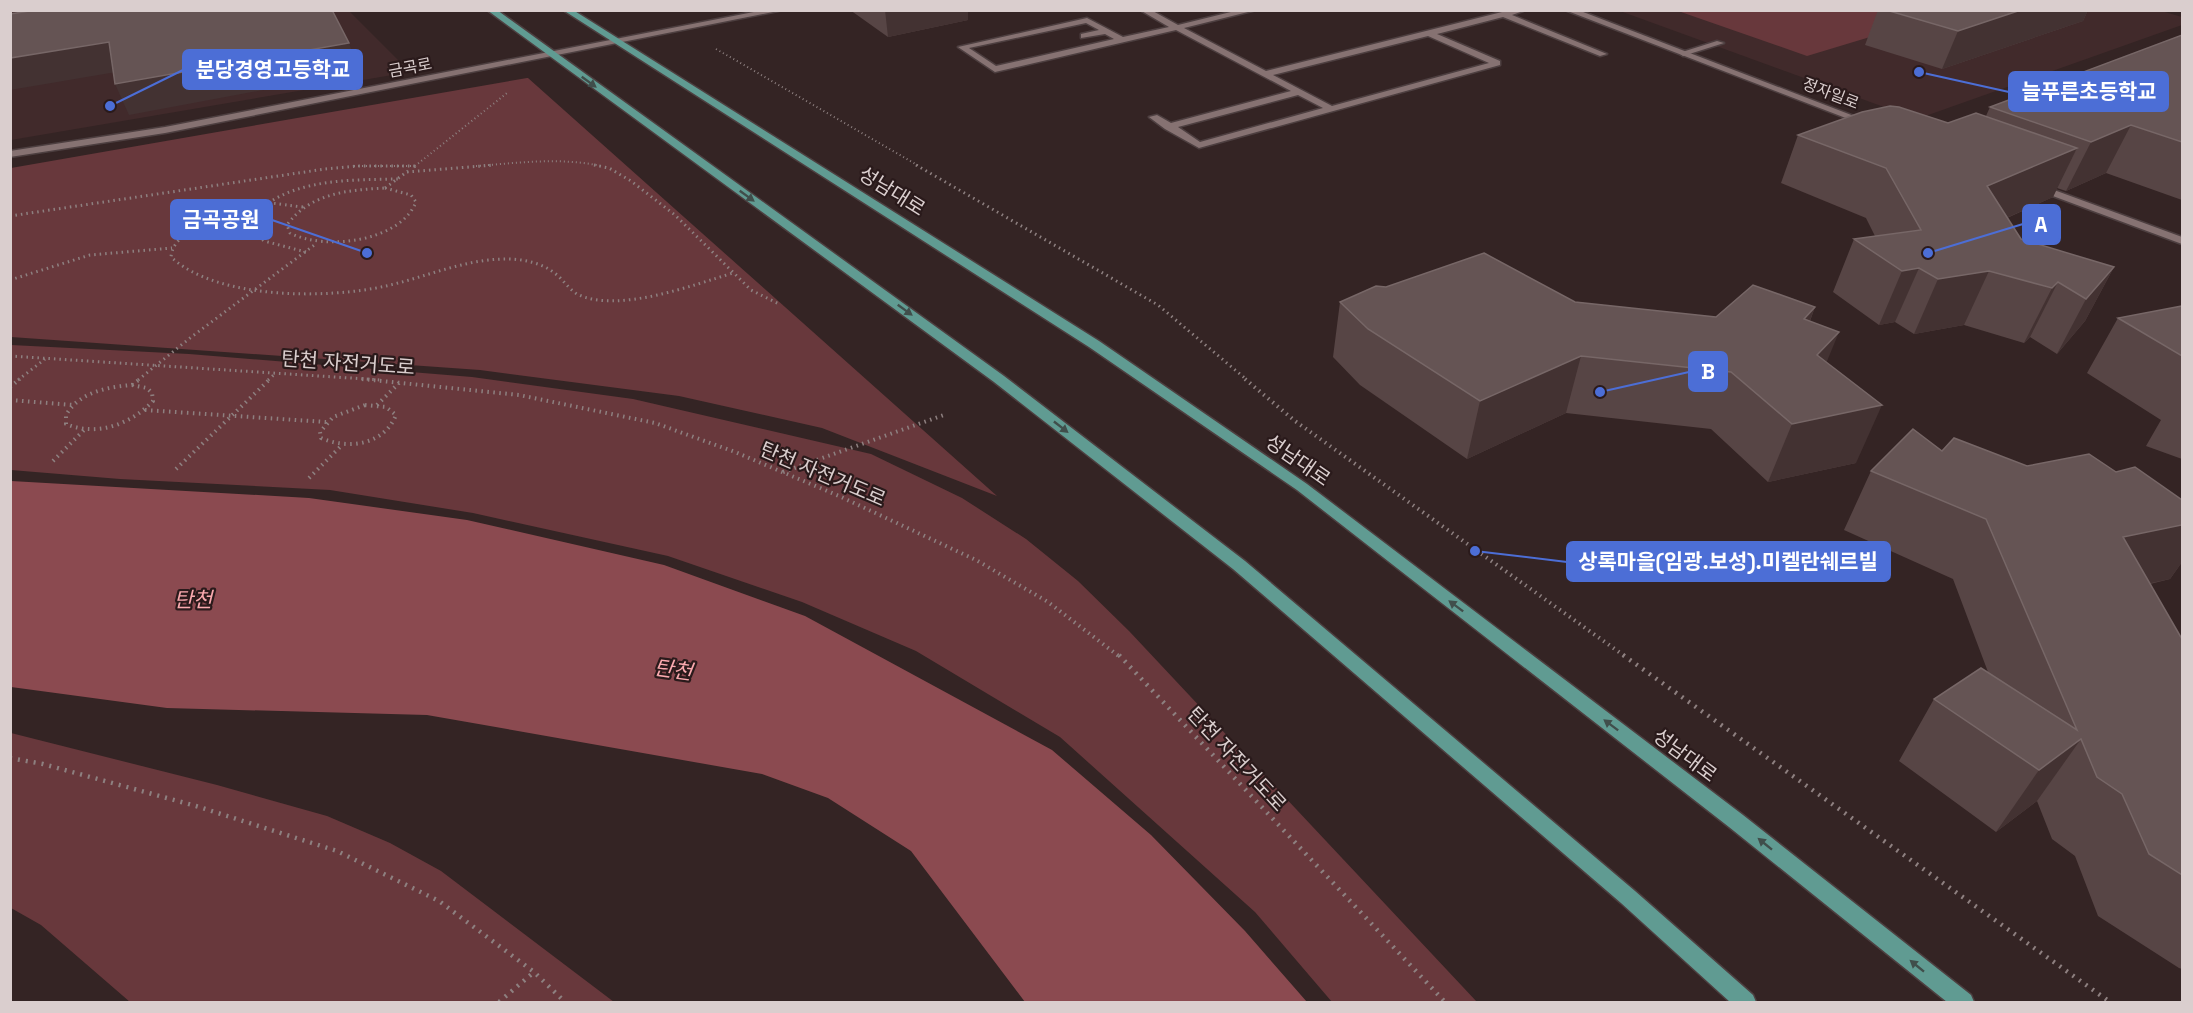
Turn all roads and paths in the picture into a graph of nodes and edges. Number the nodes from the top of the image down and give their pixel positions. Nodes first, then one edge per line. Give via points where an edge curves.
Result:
1 (490, 10) edge
2 (567, 10) edge
3 (779, 10) edge
4 (1144, 10) edge
5 (1214, 10) edge
6 (1252, 10) edge
7 (1522, 10) edge
8 (1569, 10) edge
9 (1504, 15) junction
10 (1226, 16) junction
11 (1176, 27) junction
12 (682, 30) junction
13 (1107, 31) junction
14 (1429, 33) junction
15 (1084, 36) dead end
16 (1122, 40) junction
17 (617, 42) junction
18 (1720, 43) dead end
19 (1464, 49) junction
20 (1452, 52) dead end
21 (1683, 53) junction
22 (1603, 54) dead end
23 (552, 55) junction
24 (1265, 74) junction
25 (514, 87) dead end
26 (1299, 92) junction
27 (1330, 109) junction
28 (1154, 117) dead end
29 (1168, 127) junction
30 (1883, 129) edge
31 (10, 154) edge
32 (415, 166) junction
33 (407, 172) junction
34 (398, 178) junction
35 (2027, 183) edge
36 (385, 188) junction
37 (261, 204) junction
38 (303, 207) junction
39 (10, 216) edge
40 (2182, 241) edge
41 (318, 242) junction
42 (172, 248) junction
43 (306, 252) junction
44 (733, 273) junction
45 (10, 280) edge
46 (254, 290) junction
47 (780, 304) dead end
48 (10, 356) edge
49 (46, 358) junction
50 (156, 366) junction
51 (276, 373) junction
52 (399, 382) junction
53 (132, 385) junction
54 (10, 387) edge
55 (10, 400) edge
56 (73, 405) junction
57 (377, 405) junction
58 (145, 410) junction
59 (944, 415) dead end
60 (231, 416) junction
61 (326, 422) junction
62 (84, 430) junction
63 (343, 445) junction
64 (53, 461) dead end
65 (176, 469) dead end
66 (782, 472) junction
67 (309, 478) dead end
68 (10, 758) edge
69 (534, 972) junction
70 (499, 1002) edge
71 (565, 1002) edge
72 (1445, 1002) edge
73 (1745, 1002) edge
74 (1963, 1002) edge
75 (2110, 1002) edge

1 - 23 main road
2 - 17 main road, 성남대로
3 - 12 main road, 금곡로
4 - 11 main road
5 - 10 main road
6 - 10 main road
7 - 9 main road
8 - 21 main road, 정자일로
9 - 14 main road
9 - 22 main road
10 - 11 main road
11 - 16 main road
11 - 24 main road
12 - 17 main road, 금곡로
12 - 75 path via 1158,306 1295,421
13 - 15 main road
13 - 16 main road
13 - 16 main road via 1086,20 962,47 995,69
14 - 19 main road
14 - 24 main road
17 - 23 main road, 금곡로
74 -> 17 main road, 성남대로 via 1736,821 1302,488 1094,344
18 - 21 main road
19 - 20 main road
19 - 27 main road via 1497,63
21 - 30 main road, 정자일로
23 - 31 main road, 금곡로 via 165,130
23 -> 73 main road via 999,379 1239,565
24 - 26 main road
25 - 32 path
26 - 27 main road
26 - 29 main road
27 - 29 main road via 1199,145
28 - 29 main road
32 - 33 path
32 - 39 path via 325,169
33 - 34 path
33 - 44 path via 542,161 581,162 609,168 675,215
34 - 36 path
34 - 37 path via 324,184 279,195
35 - 40 main road
36 - 38 path via 342,192
36 - 41 path via 411,195 416,202 408,218 379,233
37 - 38 path
37 - 42 path via 228,203 215,208
37 - 43 path via 246,225 251,232 271,243
38 - 41 path via 287,225 290,233
41 - 43 path
42 - 45 path via 90,255
42 - 46 path via 171,257 193,274
43 - 46 path
44 - 46 path via 663,292 612,300 593,300 578,294 542,265 516,259 468,262 407,281 343,294 310,296
44 - 47 path via 751,290
46 - 50 path
48 - 49 path, 탄천 자전거도로
49 - 50 path, 탄천 자전거도로
49 - 54 path
50 - 51 path, 탄천 자전거도로
50 - 53 path
51 - 52 path, 탄천 자전거도로
51 - 60 path
52 - 57 path
52 - 66 path, 탄천 자전거도로 via 519,396 655,423
53 - 56 path via 103,390
53 - 58 path via 143,386 153,395
55 - 56 path
56 - 62 path via 64,417 66,424
57 - 61 path via 352,408
57 - 63 path via 387,406 396,415 391,427 372,439
58 - 60 path
58 - 62 path via 112,426
59 - 66 path
60 - 61 path
60 - 65 path
61 - 63 path via 321,438
62 - 64 path
63 - 67 path
66 - 72 path, 탄천 자전거도로 via 976,560 1048,602 1116,652
68 - 69 path via 196,806 337,851 439,901
69 - 70 path
69 - 71 path

